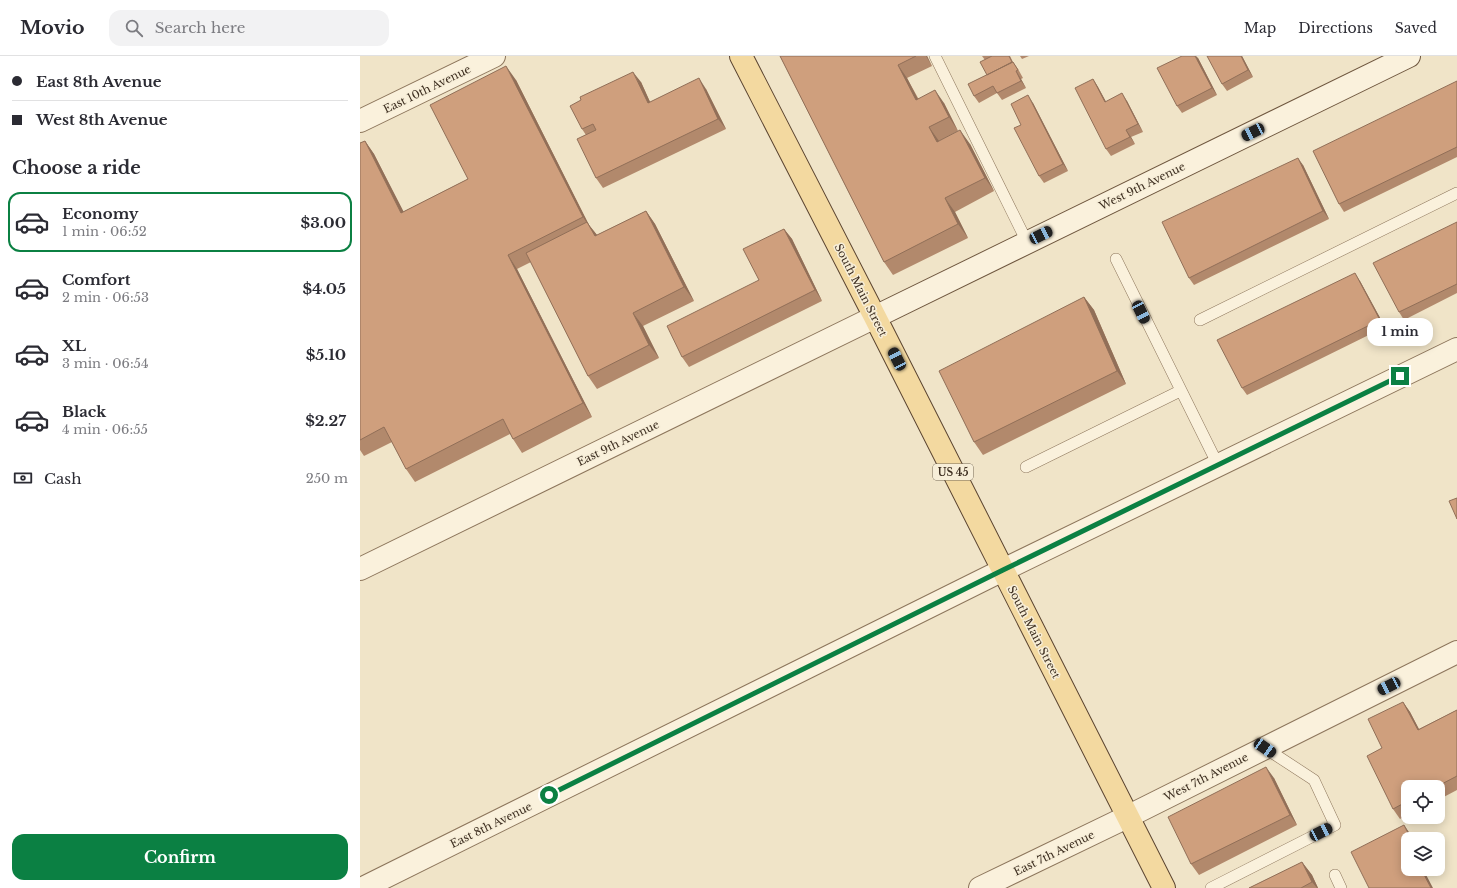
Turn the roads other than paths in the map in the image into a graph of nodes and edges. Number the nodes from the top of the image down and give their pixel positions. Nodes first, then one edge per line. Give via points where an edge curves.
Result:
1 (494, 56) edge
2 (741, 56) edge
3 (935, 56) edge
4 (1409, 56) edge
5 (360, 121) edge
6 (1457, 194) edge
7 (1027, 242) junction
8 (1116, 259) dead end
9 (875, 316) junction
10 (1200, 320) dead end
11 (1457, 349) edge
12 (1180, 391) junction
13 (1218, 466) junction
14 (1026, 468) dead end
15 (360, 569) edge
16 (1003, 570) junction
17 (1457, 652) edge
18 (1265, 748) junction
19 (1128, 817) junction
20 (1335, 875) dead end
21 (365, 887) dead end
22 (985, 887) edge
23 (1164, 888) edge
24 (1211, 888) edge
25 (1341, 888) edge

1 - 5 street, East 10th Avenue
2 - 9 main road, South Main Street / US 45
3 - 7 lane
4 - 7 street, West 9th Avenue
6 - 10 lane
7 - 9 street, West 9th Avenue
8 - 12 lane
9 - 15 street, East 9th Avenue
9 - 16 main road, South Main Street / US 45
11 - 13 street, East 8th Avenue
12 - 13 lane
12 - 14 lane
13 - 16 street, East 8th Avenue
16 - 19 main road, South Main Street / US 45
16 - 21 street, East 8th Avenue
17 - 18 street, West 7th Avenue
18 - 19 street, West 7th Avenue
18 - 24 lane via 1314,780 1335,825
19 - 22 street, East 7th Avenue
19 - 23 main road, South Main Street / US 45
20 - 25 lane

